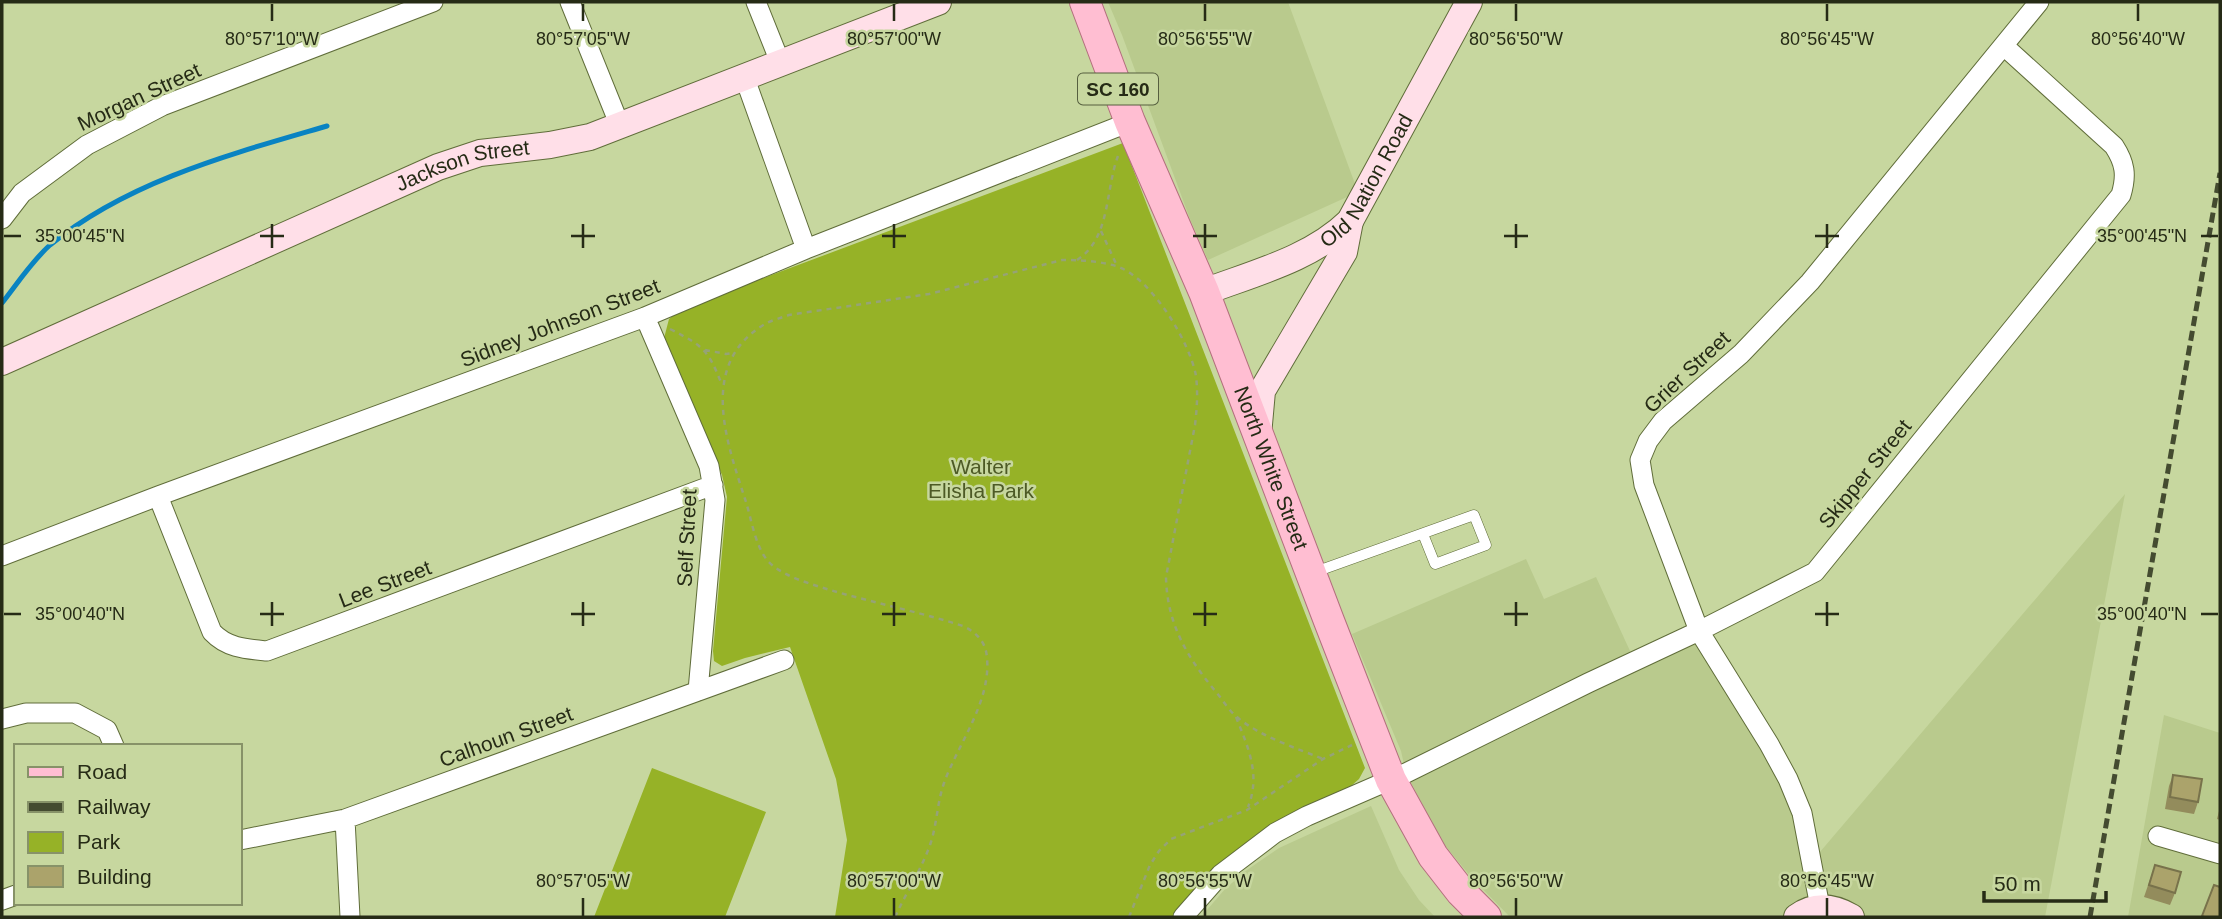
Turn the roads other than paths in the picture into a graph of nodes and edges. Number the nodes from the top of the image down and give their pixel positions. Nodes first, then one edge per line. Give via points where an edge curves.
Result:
1 (433, 2) edge
2 (570, 2) edge
3 (756, 2) edge
4 (938, 2) edge
5 (1085, 2) edge
6 (1469, 2) edge
7 (2039, 2) edge
8 (2004, 46) junction
9 (780, 62) junction
10 (744, 76) junction
11 (1130, 122) junction
12 (620, 126) junction
13 (2, 219) edge
14 (1350, 220) junction
15 (806, 249) junction
16 (1204, 292) junction
17 (645, 317) junction
18 (2, 362) edge
19 (1258, 435) junction
20 (713, 485) junction
21 (158, 496) junction
22 (1423, 534) junction
23 (2, 556) edge
24 (1311, 574) junction
25 (1699, 631) junction
26 (784, 660) dead end
27 (698, 691) junction
28 (2, 719) edge
29 (113, 744) edge
30 (1391, 780) junction
31 (345, 819) junction
32 (2158, 836) dead end
33 (242, 840) edge
34 (2220, 854) edge
35 (1809, 912) edge
36 (350, 917) edge
37 (1183, 917) edge
38 (1486, 917) edge
39 (1851, 917) edge

1 - 13 street, Morgan Street via 162,106 87,145 22,193
2 - 12 street
3 - 9 street
4 - 9 street, Jackson Street
5 - 11 main road, North White Street / SC 160
6 - 14 street, Old Nation Road
7 - 8 street, Grier Street
8 - 25 street, Grier Street via 1810,282 1741,354 1663,421 1648,441 1640,460 1644,485
8 - 25 street, Skipper Street via 2114,146 2124,166 2122,195 1815,572
9 - 10 street, Jackson Street
10 - 12 street, Jackson Street
10 - 15 street
11 - 15 street, Sidney Johnson Street
11 - 16 main road, North White Street / SC 160
12 - 18 street, Jackson Street via 550,145 480,153 439,167
14 - 16 street, Old Nation Road via 1311,250
14 - 19 street via 1344,252 1262,391
15 - 17 street, Sidney Johnson Street
16 - 19 main road, North White Street
17 - 20 street, Self Street
17 - 21 street, Sidney Johnson Street
19 - 24 main road, North White Street
20 - 21 street, Lee Street via 267,651 222,642 212,632
20 - 27 street, Self Street
21 - 23 street, Sidney Johnson Street
22 - 22 lane via 1474,515 1486,545 1435,564
22 - 24 lane
24 - 30 main road, North White Street
25 - 30 street, Skipper Street
25 - 35 street, Grier Street via 1769,744 1802,813
26 - 27 street, Calhoun Street
27 - 31 street, Calhoun Street
28 - 29 street via 26,713 75,713 107,730
30 - 37 street, Skipper Street via 1275,833 1222,874
30 - 38 main road, North White Street via 1433,856
31 - 33 street, Calhoun Street
31 - 36 street
32 - 34 street
35 - 39 street via 1836,909

